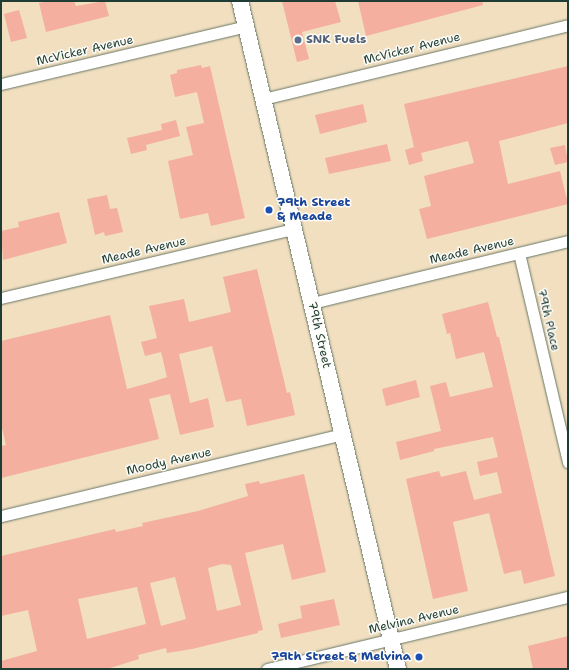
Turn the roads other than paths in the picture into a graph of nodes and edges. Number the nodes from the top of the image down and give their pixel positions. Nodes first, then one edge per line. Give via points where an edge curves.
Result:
1 (240, 1) edge
2 (568, 24) edge
3 (246, 26) junction
4 (1, 84) edge
5 (263, 99) junction
6 (294, 229) junction
7 (568, 241) edge
8 (519, 253) junction
9 (1, 298) edge
10 (312, 303) junction
11 (343, 434) junction
12 (568, 462) edge
13 (1, 516) edge
14 (568, 597) edge
15 (391, 639) junction
16 (267, 669) edge
17 (398, 669) edge

1 - 3 main road, 79th Street
2 - 5 street, McVicker Avenue
3 - 4 street, McVicker Avenue
3 - 5 main road, 79th Street
5 - 6 main road, 79th Street
6 - 9 street, Meade Avenue
6 - 10 main road, 79th Street
7 - 8 street, Meade Avenue
8 - 10 street, Meade Avenue
8 - 12 street, 79th Place
10 - 11 main road, 79th Street
11 - 13 street, Moody Avenue
11 - 15 main road, 79th Street
14 - 15 street, Melvina Avenue
15 - 16 street, Melvina Avenue
15 - 17 main road, 79th Street

